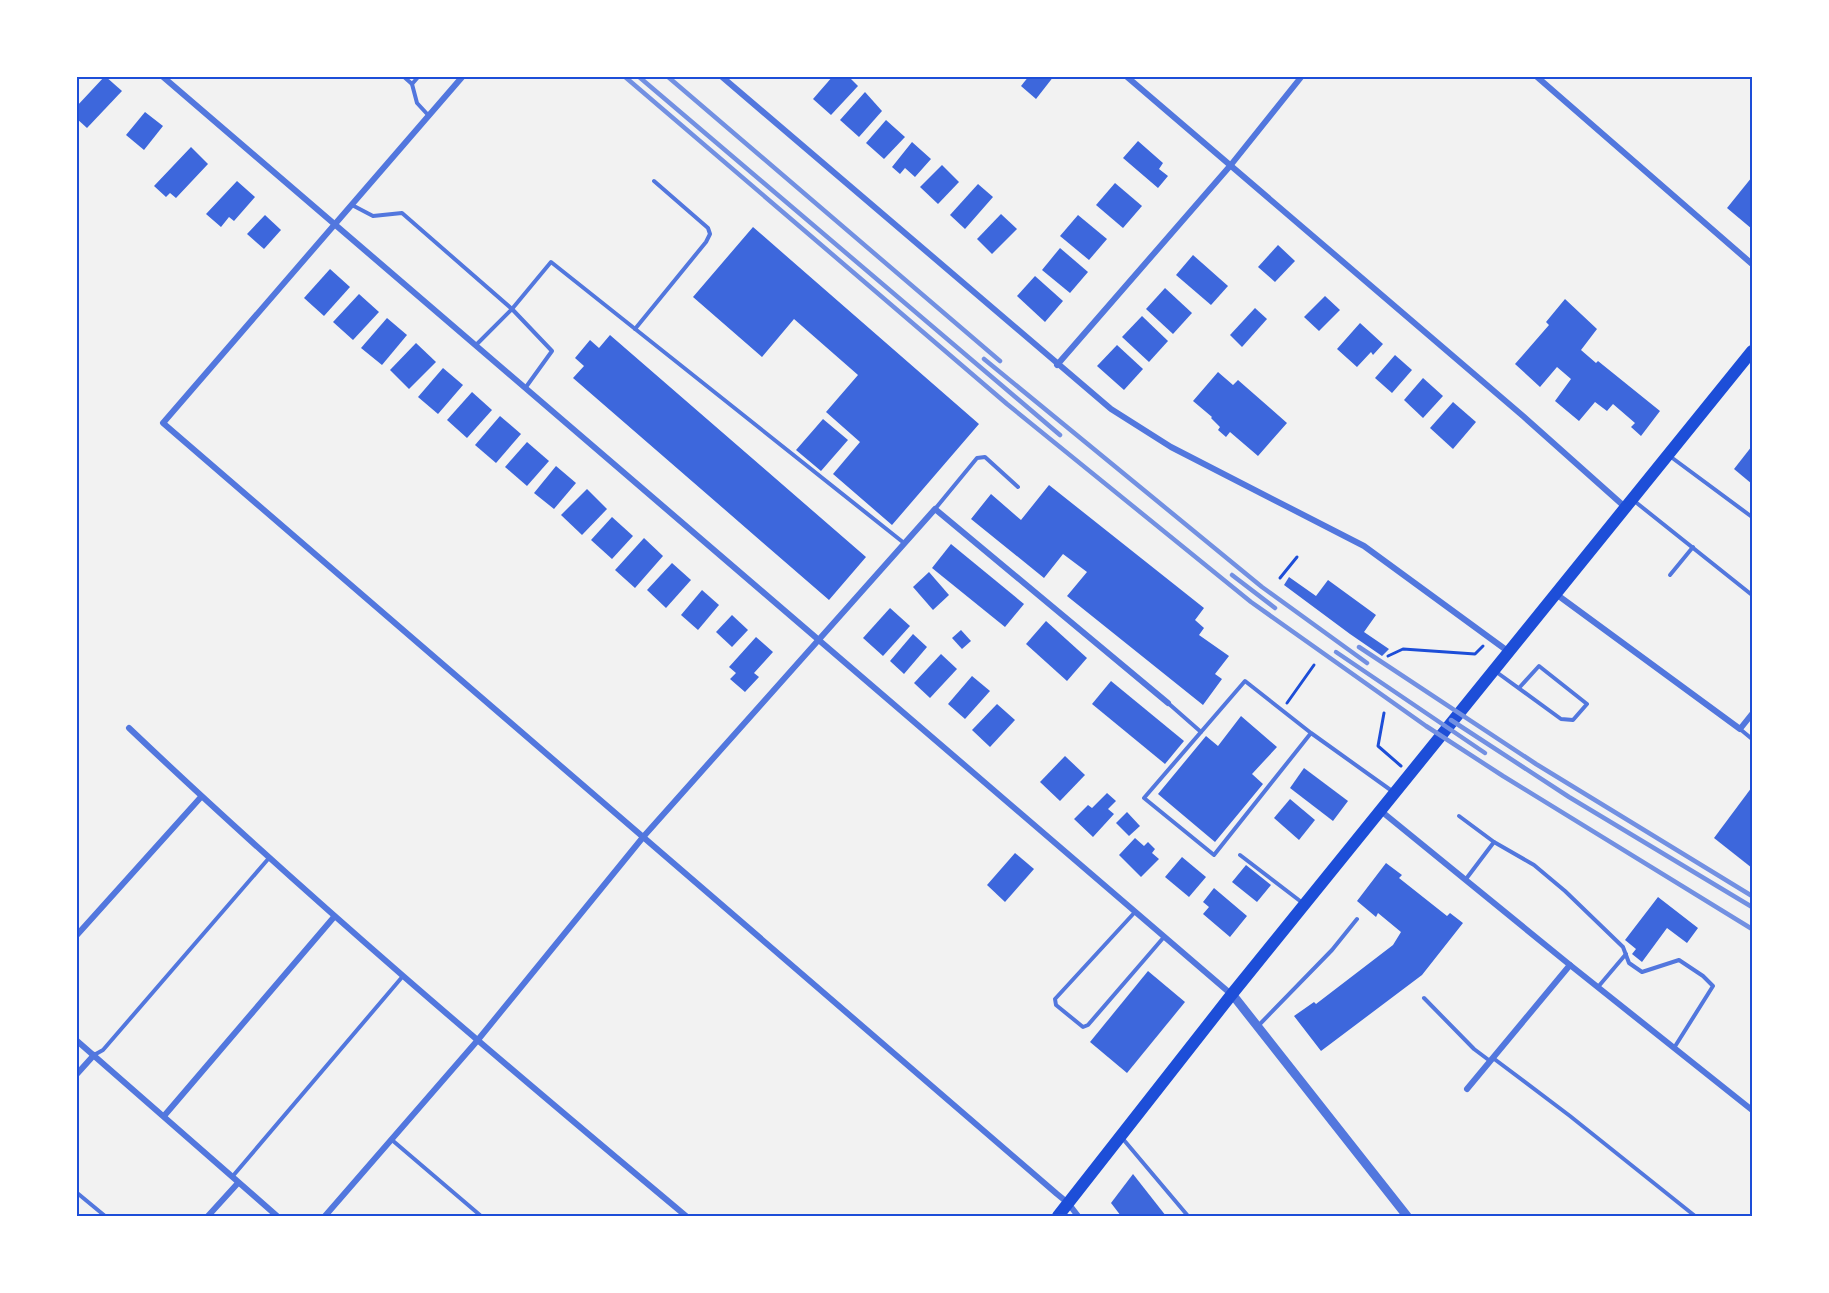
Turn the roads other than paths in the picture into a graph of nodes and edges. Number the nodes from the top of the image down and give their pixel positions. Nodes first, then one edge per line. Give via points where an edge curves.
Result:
1 (162, 76) edge
2 (403, 76) edge
3 (419, 76) edge
4 (463, 76) edge
5 (721, 76) edge
6 (1126, 76) edge
7 (1302, 76) edge
8 (1536, 76) edge
9 (412, 84) junction
10 (429, 116) junction
11 (1230, 166) junction
12 (654, 181) dead end
13 (352, 205) junction
14 (334, 225) junction
15 (1752, 264) edge
16 (512, 309) junction
17 (635, 329) junction
18 (476, 346) junction
19 (1752, 351) edge
20 (1057, 365) junction
21 (525, 388) junction
22 (1669, 455) junction
23 (1018, 487) dead end
24 (1630, 504) junction
25 (935, 508) junction
26 (1752, 517) edge
27 (904, 543) junction
28 (1693, 547) junction
29 (1670, 575) dead end
30 (1555, 593) junction
31 (1752, 595) edge
32 (818, 639) junction
33 (1509, 652) junction
34 (1494, 670) junction
35 (1519, 688) junction
36 (1167, 703) joint
37 (1752, 714) edge
38 (129, 728) dead end
39 (1740, 729) junction
40 (1201, 732) junction
41 (1311, 734) junction
42 (1752, 739) edge
43 (1395, 793) junction
44 (201, 797) junction
45 (1381, 811) junction
46 (1459, 816) dead end
47 (644, 836) junction
48 (1494, 842) junction
49 (1240, 855) dead end
50 (269, 858) junction
51 (1465, 880) junction
52 (1304, 905) junction
53 (1135, 911) junction
54 (334, 917) junction
55 (1357, 919) dead end
56 (76, 936) edge
57 (1165, 937) junction
58 (1626, 954) junction
59 (1570, 965) junction
60 (403, 976) junction
61 (1598, 987) junction
62 (1232, 994) junction
63 (1424, 998) dead end
64 (1257, 1026) junction
65 (76, 1040) edge
66 (477, 1041) junction
67 (1674, 1047) junction
68 (94, 1055) junction
69 (1492, 1060) junction
70 (76, 1075) edge
71 (1467, 1089) dead end
72 (1752, 1110) edge
73 (164, 1116) junction
74 (1122, 1137) junction
75 (392, 1140) junction
76 (231, 1178) junction
77 (238, 1183) junction
78 (76, 1192) edge
79 (1068, 1203) junction
80 (105, 1216) edge
81 (208, 1216) edge
82 (277, 1216) edge
83 (325, 1216) edge
84 (481, 1216) edge
85 (686, 1216) edge
86 (1058, 1216) edge
87 (1078, 1216) edge
88 (1188, 1216) edge
89 (1407, 1216) edge
90 (1695, 1216) edge

1 - 14 street
2 - 9 lane
3 - 9 lane
4 - 10 street
5 - 20 street
6 - 11 street
7 - 11 street
8 - 15 street
9 - 10 lane via 417,103
10 - 13 street
11 - 20 street
11 - 24 street
12 - 17 lane via 710,234
13 - 14 street
13 - 16 lane via 374,216 402,213
14 - 18 street
14 - 47 street via 163,423
16 - 17 lane via 551,262
16 - 18 lane
16 - 21 lane via 552,351
17 - 27 lane
18 - 21 street
19 - 22 main road
20 - 33 street via 1111,409 1171,447 1364,546
21 - 32 street
22 - 24 main road
22 - 26 lane
23 - 25 lane via 985,457 976,458
24 - 28 lane
24 - 30 main road
25 - 27 street
25 - 36 street
27 - 32 street
28 - 29 lane
28 - 31 lane
30 - 33 main road
30 - 39 street
32 - 47 street
32 - 53 street
33 - 34 main road
34 - 35 lane
34 - 43 main road
35 - 35 lane via 1539,666 1587,704 1573,720 1561,719
36 - 40 lane
37 - 39 street
38 - 44 street
39 - 42 lane
40 - 41 lane via 1245,681
40 - 41 lane via 1144,798 1214,855
41 - 43 lane
43 - 45 main road
44 - 50 street
44 - 56 street
45 - 51 street
45 - 52 main road
46 - 48 lane
47 - 66 street
47 - 79 street
48 - 51 lane
48 - 58 lane via 1534,865 1565,891 1623,946
49 - 52 lane
50 - 54 street
50 - 68 lane via 103,1050
51 - 59 street
52 - 62 main road
53 - 57 street
53 - 57 lane via 1055,999 1056,1005 1083,1027 1088,1025
54 - 60 street
54 - 73 street
55 - 64 lane
57 - 62 street
58 - 61 lane
58 - 67 lane via 1629,963 1642,972 1679,960 1713,986
59 - 61 street
59 - 69 street
60 - 66 street
60 - 76 lane
61 - 67 street
62 - 64 street
62 - 74 main road
63 - 69 lane via 1467,1042
64 - 89 street
65 - 68 street
66 - 75 street
66 - 85 street
67 - 72 street
68 - 70 street
68 - 73 street
69 - 71 street
69 - 90 lane via 1570,1116
73 - 76 street
74 - 79 main road
74 - 88 lane
75 - 83 street
75 - 84 lane
76 - 77 street
77 - 81 street
77 - 82 street
78 - 80 lane
79 - 86 main road
79 - 87 street

